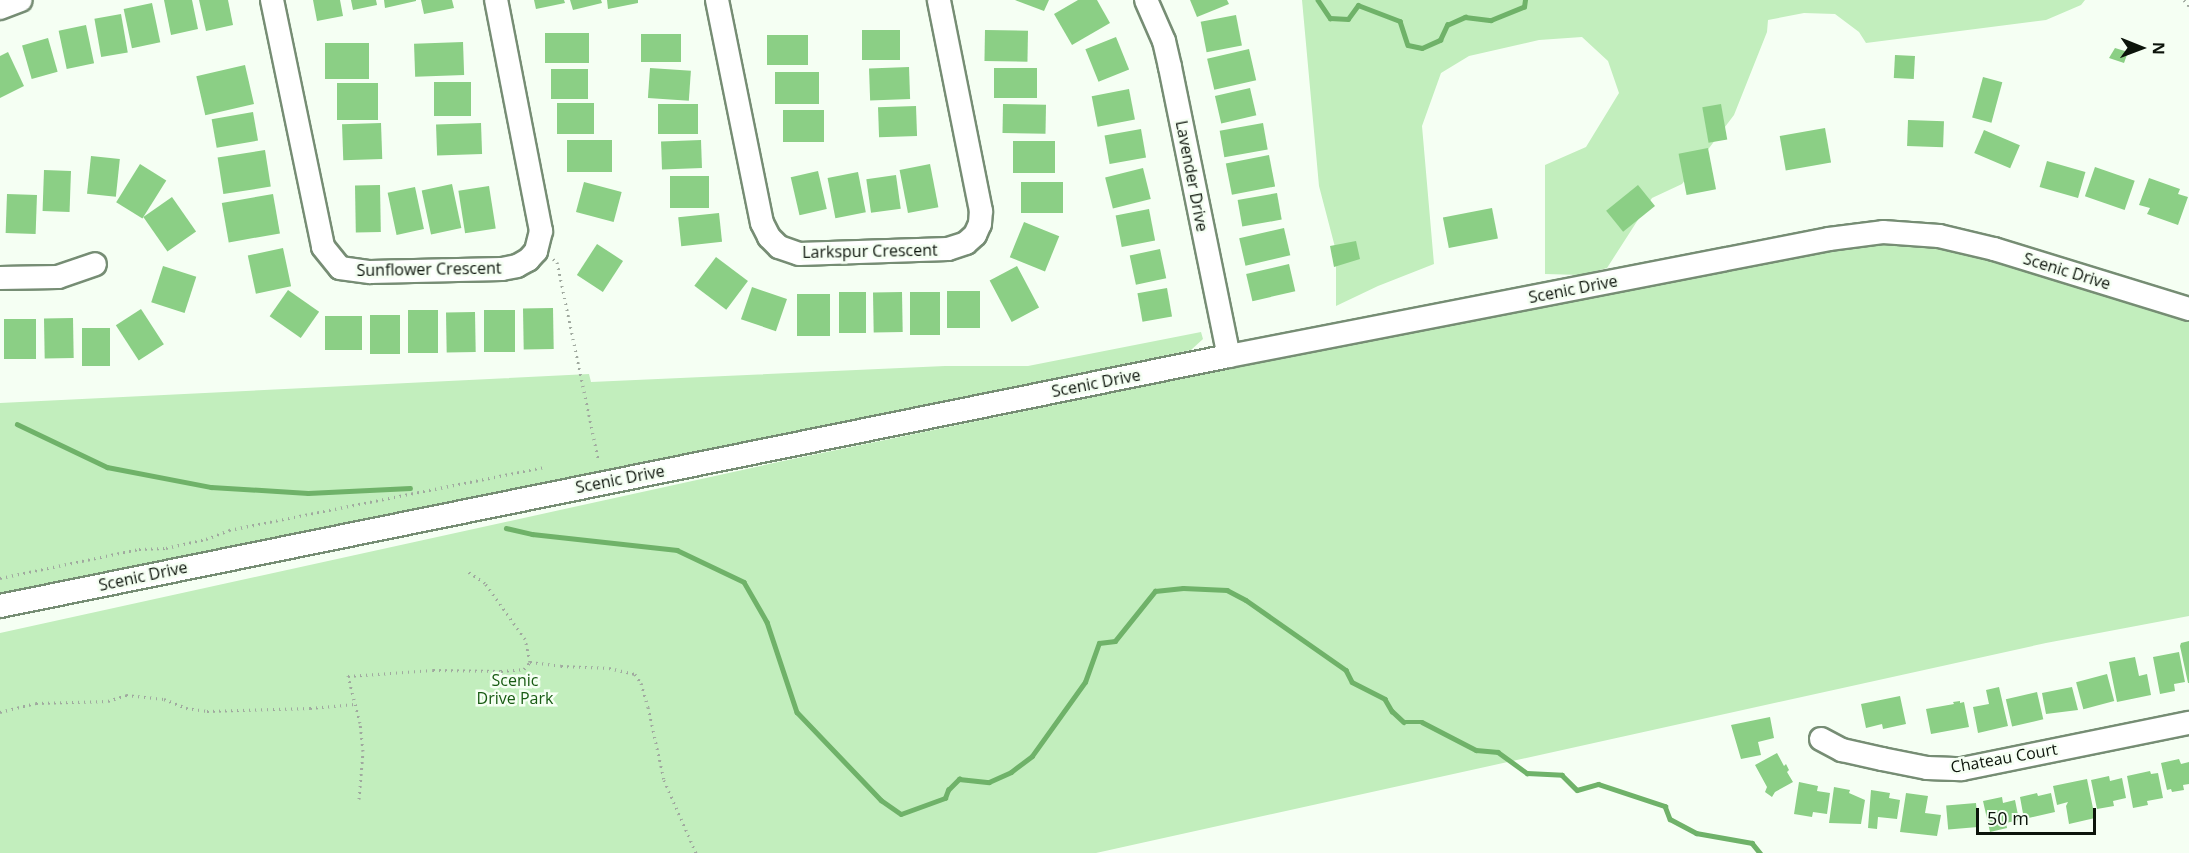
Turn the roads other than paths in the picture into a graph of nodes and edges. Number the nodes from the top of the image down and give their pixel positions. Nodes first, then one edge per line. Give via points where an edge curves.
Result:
1 (21, 0) edge
2 (272, 0) edge
3 (495, 0) edge
4 (717, 0) edge
5 (939, 0) edge
6 (1146, 0) edge
7 (0, 8) edge
8 (95, 264) dead end
9 (0, 278) edge
10 (2189, 309) edge
11 (1228, 356) junction
12 (0, 606) edge
13 (2189, 723) edge
14 (1821, 739) dead end

1 - 7 street
2 - 3 street, Sunflower Crescent via 323,247 340,268 370,272 502,269 517,266 536,251 541,231
4 - 5 street, Larkspur Crescent via 762,223 779,247 799,254 948,249 975,235 981,211
6 - 11 street, Lavender Drive via 1170,67
8 - 9 street via 58,277
10 - 11 street, Scenic Drive via 1994,249 1939,236 1883,232 1829,239
11 - 12 street, Scenic Drive
13 - 14 street, Chateau Court via 1962,769 1928,768 1882,759 1842,750

